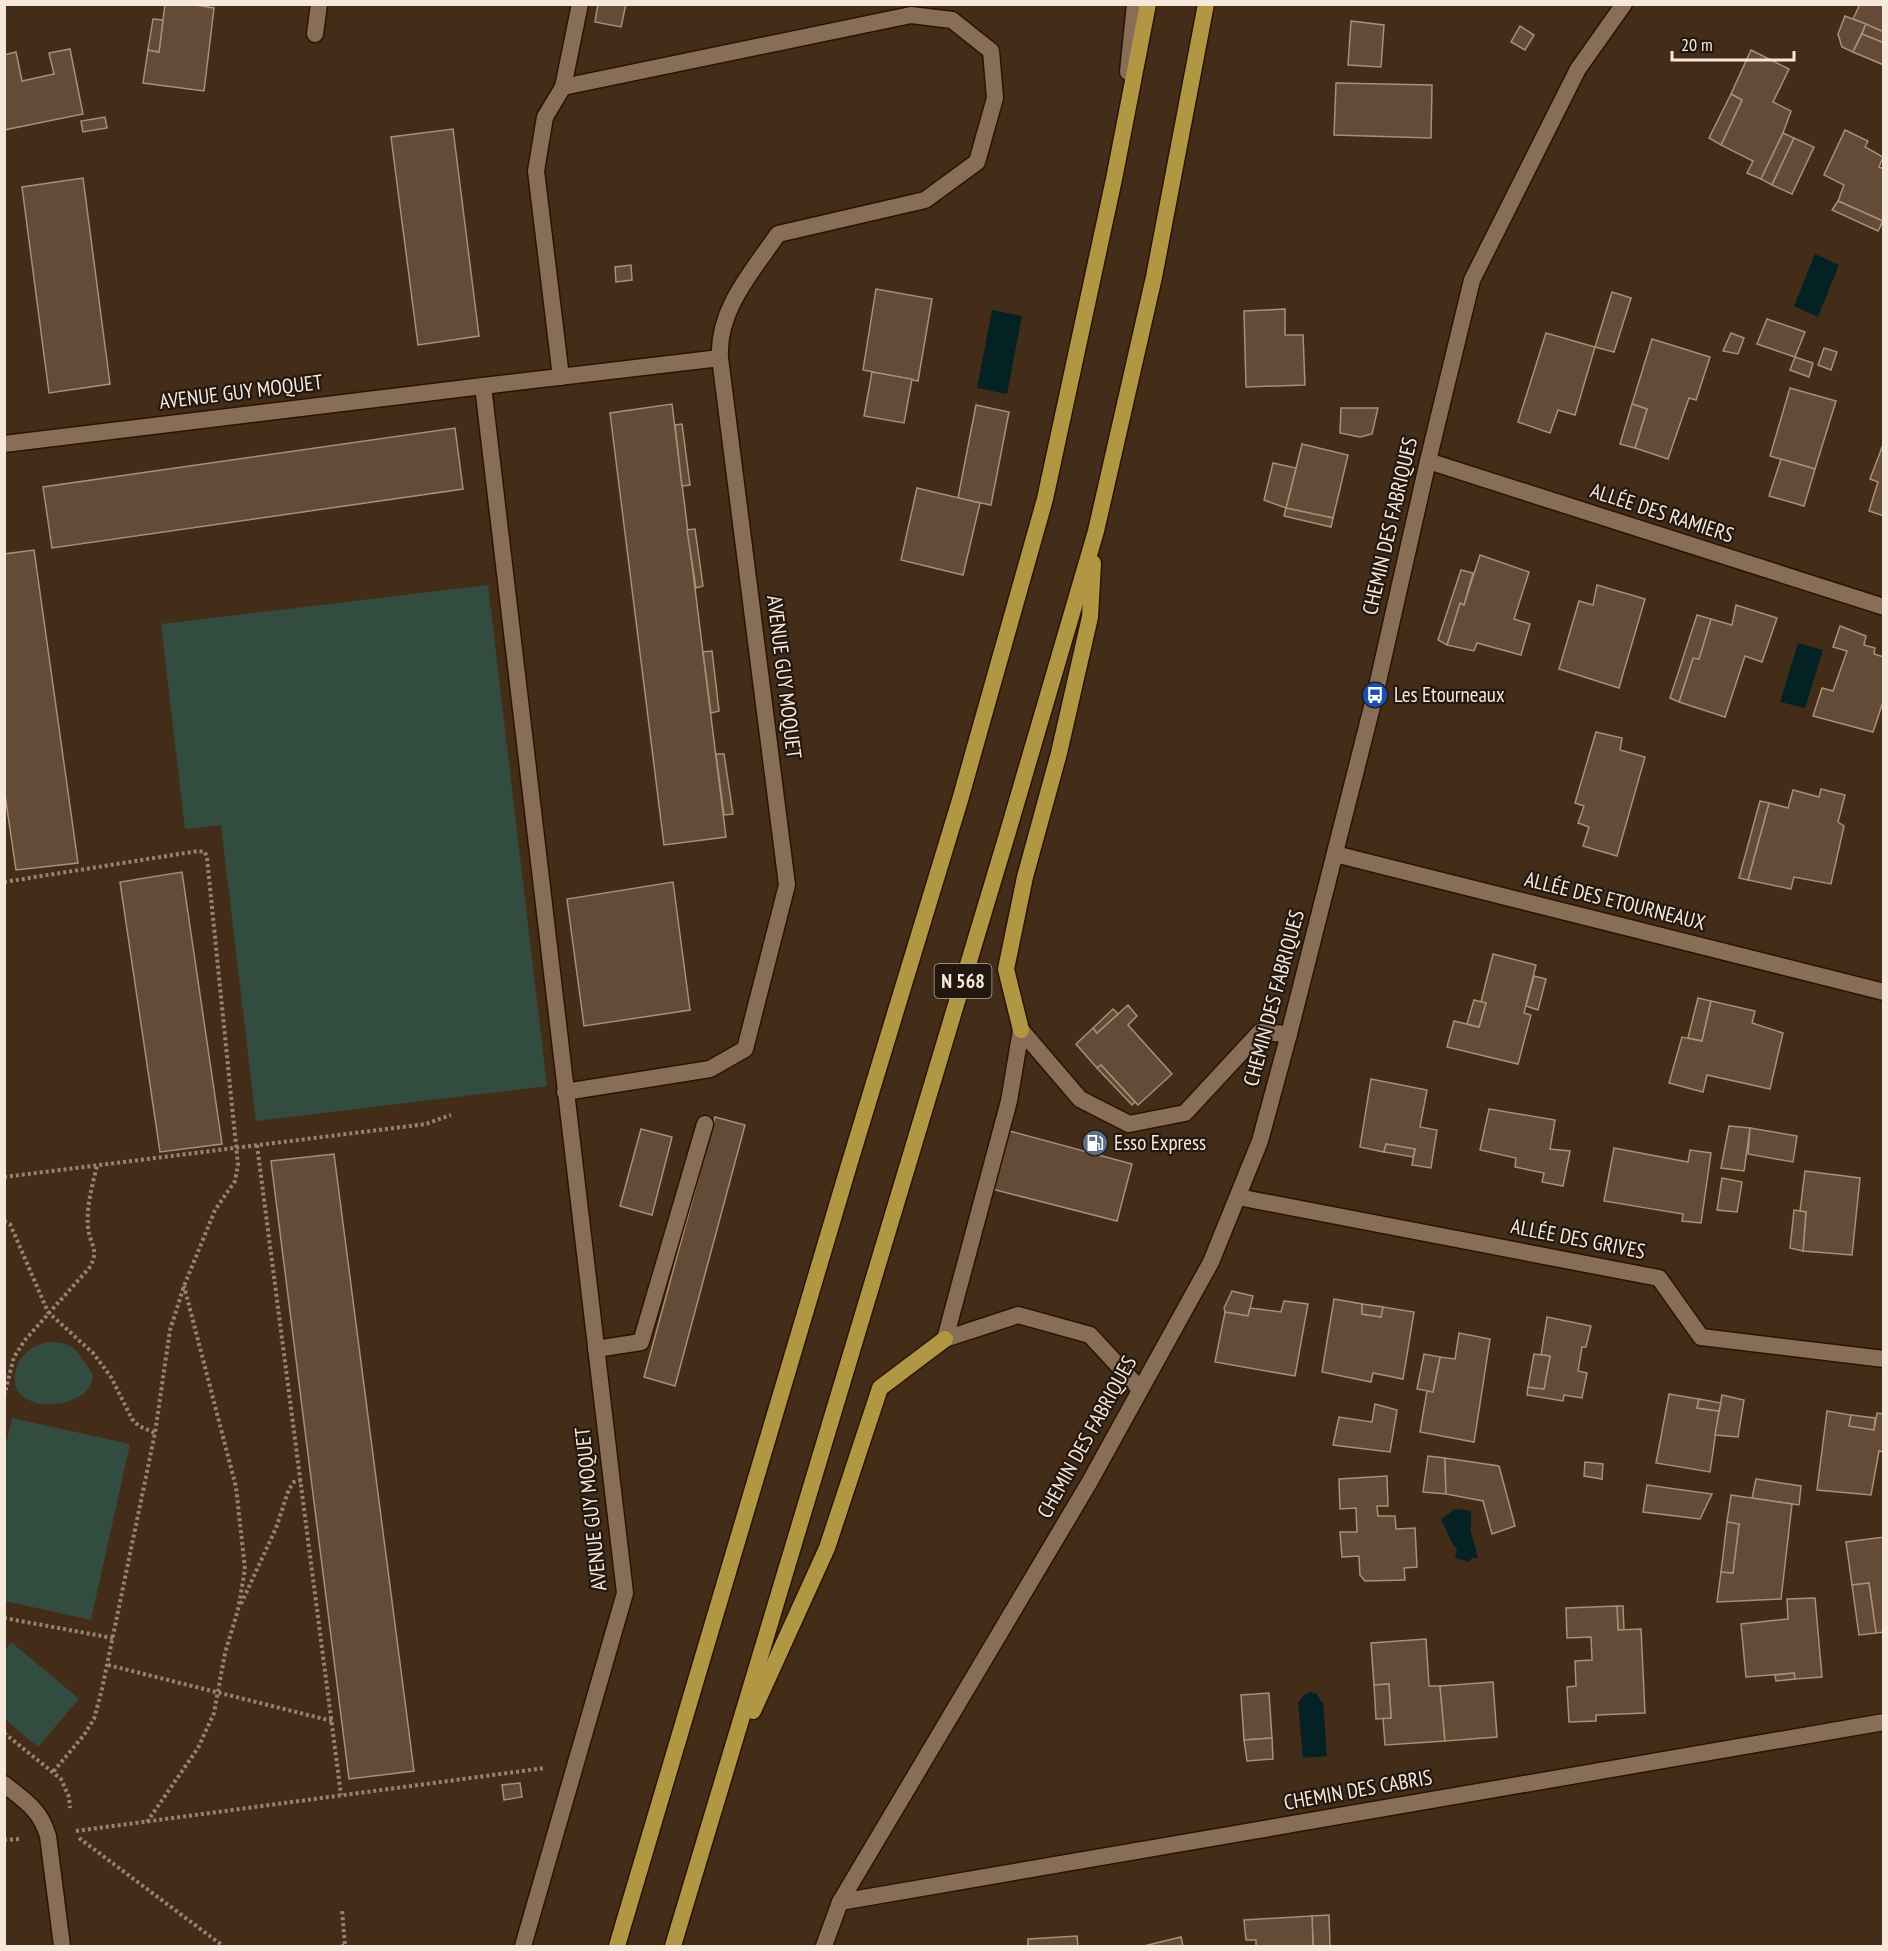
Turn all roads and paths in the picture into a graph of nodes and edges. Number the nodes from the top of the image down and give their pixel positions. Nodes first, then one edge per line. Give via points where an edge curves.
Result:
1 (319, 4) edge
2 (580, 4) edge
3 (1135, 4) edge
4 (1148, 4) edge
5 (1206, 4) edge
6 (1624, 4) edge
7 (315, 34) dead end
8 (563, 87) junction
9 (1122, 142) junction
10 (720, 358) junction
11 (561, 377) junction
12 (483, 386) junction
13 (4, 444) edge
14 (1428, 461) junction
15 (1096, 531) junction
16 (1884, 608) edge
17 (1335, 854) junction
18 (4, 882) edge
19 (1884, 992) edge
20 (1021, 1030) junction
21 (1289, 1034) junction
22 (566, 1092) junction
23 (451, 1115) dead end
24 (705, 1124) dead end
25 (257, 1145) junction
26 (237, 1148) junction
27 (97, 1165) junction
28 (4, 1177) edge
29 (4, 1193) edge
30 (1238, 1197) junction
31 (4, 1201) edge
32 (4, 1221) edge
33 (184, 1286) junction
34 (48, 1312) junction
35 (945, 1339) junction
36 (596, 1349) junction
37 (1884, 1359) edge
38 (1140, 1389) junction
39 (4, 1396) edge
40 (155, 1433) junction
41 (301, 1479) junction
42 (238, 1610) junction
43 (4, 1618) edge
44 (113, 1638) junction
45 (108, 1665) junction
46 (218, 1693) junction
47 (332, 1721) junction
48 (1884, 1722) edge
49 (4, 1733) edge
50 (575, 1763) junction
51 (726, 1772) junction
52 (53, 1773) junction
53 (4, 1784) edge
54 (341, 1795) junction
55 (146, 1822) junction
56 (70, 1832) junction
57 (48, 1836) junction
58 (4, 1840) edge
59 (699, 1863) junction
60 (840, 1902) junction
61 (342, 1910) dead end
62 (62, 1947) edge
63 (223, 1947) edge
64 (342, 1947) edge
65 (523, 1947) edge
66 (617, 1947) edge
67 (673, 1947) edge
68 (679, 1947) edge
69 (824, 1947) edge

1 - 7 street
2 - 8 street
3 - 9 street
4 - 9 highway, N 568
5 - 15 highway, N 568 via 1154,277
6 - 14 street, CHEMIN DES FABRIQUES via 1578,69 1472,280
8 - 10 street via 911,15 952,20 991,51 995,98 977,162 925,200 778,234 730,305 719,344
8 - 11 street via 545,117 536,171
9 - 66 highway, N 568 via 1045,499 960,800
10 - 11 street, AVENUE GUY MOQUET
10 - 22 street, AVENUE GUY MOQUET via 788,885 745,1049 710,1069
11 - 12 street, AVENUE GUY MOQUET
12 - 13 street, AVENUE GUY MOQUET
12 - 22 street, AVENUE GUY MOQUET
14 - 16 street, ALLÉE DES RAMIERS
14 - 17 street, CHEMIN DES FABRIQUES
15 - 20 highway via 1090,617 1006,969
15 - 51 highway, N 568
17 - 19 street, ALLÉE DES ETOURNEAUX
17 - 21 street, CHEMIN DES FABRIQUES
18 - 26 path via 205,852
20 - 21 street via 1080,1099 1129,1124 1185,1113 1260,1032
20 - 35 street via 1009,1101
21 - 30 street, CHEMIN DES FABRIQUES via 1260,1141
22 - 36 street, AVENUE GUY MOQUET
23 - 25 path via 426,1124
24 - 36 street via 640,1342
25 - 26 path
25 - 41 path
26 - 27 path
26 - 33 path via 235,1181 214,1210
27 - 28 path
27 - 34 path via 88,1226 96,1251 94,1259
29 - 31 path
30 - 37 street, ALLÉE DES GRIVES via 1659,1278 1701,1336
30 - 38 street, CHEMIN DES FABRIQUES via 1211,1262
32 - 34 path via 10,1224
33 - 40 path via 170,1330
33 - 42 path via 236,1487 245,1569
34 - 39 path via 14,1357
34 - 40 path via 93,1353 111,1377 132,1419
35 - 38 street via 1018,1315 1090,1335
35 - 51 highway via 880,1388 827,1548
36 - 50 street, AVENUE GUY MOQUET via 625,1593
38 - 60 street, CHEMIN DES FABRIQUES via 1089,1483
40 - 44 path
41 - 42 path via 289,1490
41 - 47 path
42 - 46 path
43 - 44 path
44 - 45 path
45 - 46 path
45 - 52 path via 94,1719
46 - 47 path
46 - 55 path via 214,1713 198,1748
47 - 54 path
48 - 60 street, CHEMIN DES CABRIS
49 - 52 path
50 - 54 path
50 - 65 street, AVENUE GUY MOQUET
51 - 59 highway, N 568
52 - 56 path via 61,1779 69,1797
53 - 57 street via 33,1808 43,1820
54 - 55 path
55 - 56 path
56 - 57 path
56 - 63 path
57 - 58 path
57 - 62 street
59 - 67 highway, N 568
59 - 68 highway
60 - 69 street, CHEMIN DES FABRIQUES
61 - 64 path

